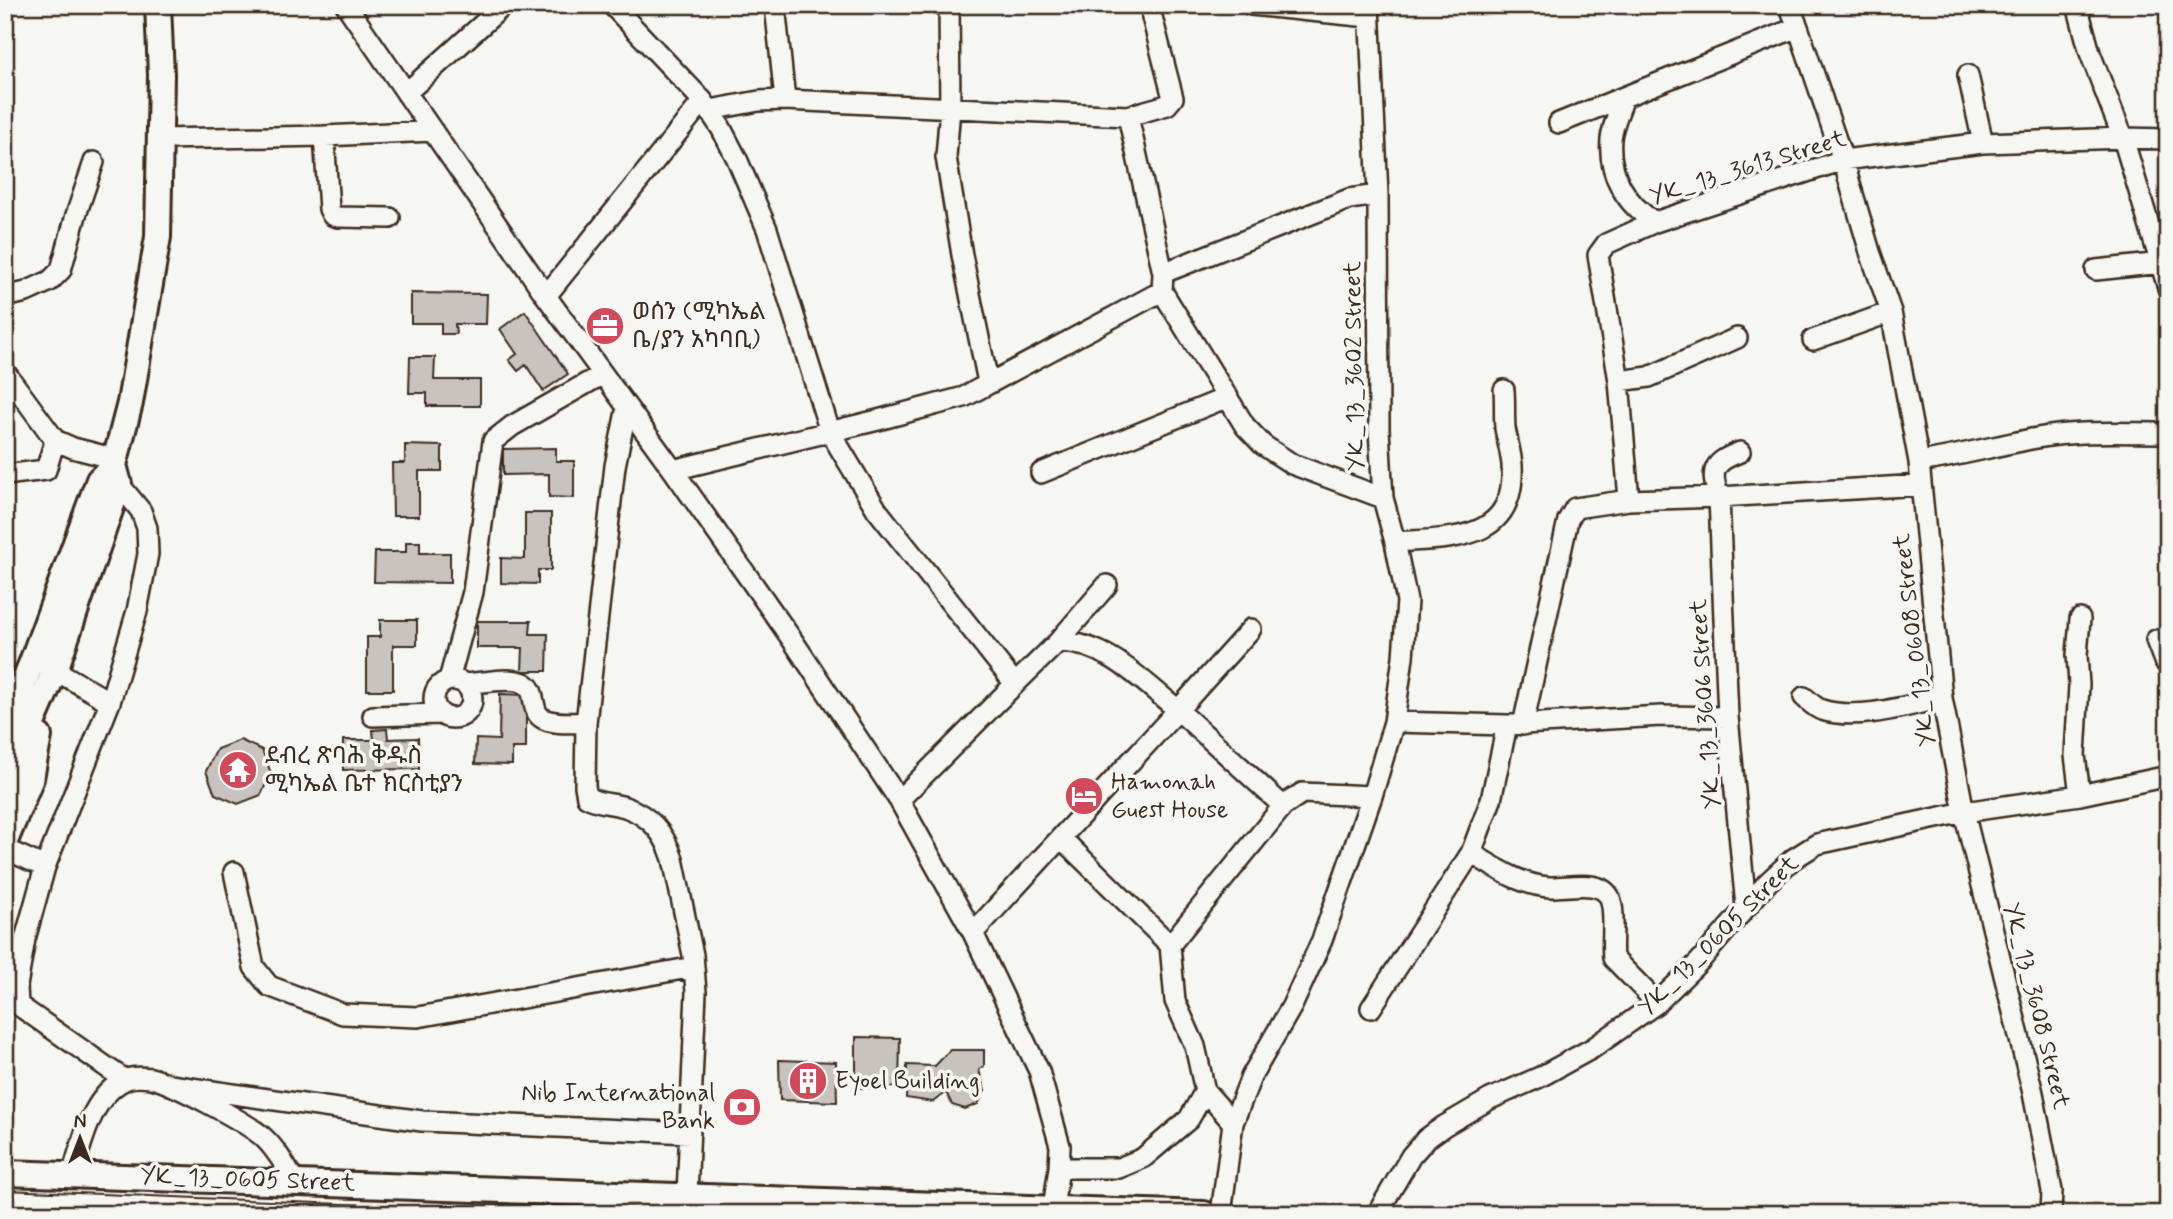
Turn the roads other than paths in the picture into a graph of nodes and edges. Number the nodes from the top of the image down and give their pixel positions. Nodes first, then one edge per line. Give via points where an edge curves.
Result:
1 (159, 5) edge
2 (346, 5) edge
3 (504, 5) edge
4 (612, 5) edge
5 (775, 5) edge
6 (949, 5) edge
7 (1251, 5) edge
8 (1789, 5) edge
9 (2077, 5) edge
10 (1369, 11) edge
11 (1152, 17) dead end
12 (1798, 27) junction
13 (1968, 75) dead end
14 (406, 93) junction
15 (1624, 97) junction
16 (785, 100) junction
17 (707, 106) junction
18 (950, 108) junction
19 (1128, 116) junction
20 (1559, 123) dead end
21 (433, 131) junction
22 (324, 136) junction
23 (2123, 138) junction
24 (160, 139) junction
25 (2168, 139) edge
26 (1983, 143) junction
27 (1843, 160) junction
28 (94, 162) dead end
29 (1378, 195) junction
30 (390, 218) dead end
31 (1655, 222) junction
32 (2162, 263) junction
33 (2096, 270) dead end
34 (1162, 282) junction
35 (2168, 288) edge
36 (546, 296) junction
37 (5, 297) edge
38 (1891, 312) junction
39 (1737, 338) dead end
40 (1812, 340) dead end
41 (5, 373) edge
42 (603, 374) junction
43 (1619, 380) junction
44 (988, 382) junction
45 (1504, 390) dead end
46 (1228, 397) junction
47 (627, 407) junction
48 (830, 432) junction
49 (2168, 433) edge
50 (55, 440) junction
51 (1740, 452) dead end
52 (1919, 462) junction
53 (116, 469) junction
54 (673, 470) junction
55 (1041, 473) dead end
56 (5, 475) edge
57 (1921, 485) junction
58 (1719, 497) junction
59 (1383, 498) junction
60 (1629, 500) junction
61 (1395, 541) junction
62 (1107, 585) dead end
63 (2080, 619) dead end
64 (1251, 629) dead end
65 (2156, 640) dead end
66 (1058, 642) junction
67 (2168, 665) edge
68 (44, 666) junction
69 (457, 682) junction
70 (1015, 684) junction
71 (1804, 697) dead end
72 (1942, 698) junction
73 (110, 702) junction
74 (40, 707) junction
75 (1178, 710) junction
76 (441, 714) junction
77 (373, 716) dead end
78 (1728, 716) junction
79 (7, 718) edge
80 (1394, 722) junction
81 (586, 723) junction
82 (1508, 725) junction
83 (2168, 776) edge
84 (5, 786) edge
85 (1372, 796) junction
86 (2080, 796) junction
87 (899, 800) junction
88 (1283, 806) junction
89 (1964, 812) junction
90 (1061, 838) junction
91 (5, 841) edge
92 (5, 849) edge
93 (1471, 853) junction
94 (45, 867) junction
95 (234, 872) dead end
96 (1746, 907) junction
97 (973, 933) junction
98 (1170, 945) junction
99 (694, 967) junction
100 (1657, 1003) junction
101 (1371, 1008) dead end
102 (125, 1080) junction
103 (170, 1085) junction
104 (1205, 1091) junction
105 (1233, 1123) junction
106 (690, 1133) junction
107 (1059, 1168) junction
108 (5, 1172) edge
109 (72, 1175) junction
110 (295, 1182) junction
111 (687, 1195) junction
112 (714, 1205) edge
113 (1053, 1208) junction
114 (1204, 1214) edge
115 (1221, 1214) edge
116 (1377, 1214) edge
117 (2051, 1214) edge

1 - 24 main road
2 - 14 street
3 - 14 street
4 - 17 street
5 - 16 street
6 - 18 street
7 - 10 street
8 - 12 street
9 - 23 street
10 - 29 street, YK_13_3602 Street
11 - 19 street via 1173,98 1167,105
12 - 15 street
12 - 27 street
13 - 26 street
14 - 21 street
15 - 20 street
15 - 31 street via 1611,138 1612,165 1629,201
16 - 17 street
16 - 18 street
17 - 36 street
17 - 48 street via 737,159 767,229
18 - 19 street
18 - 44 street via 946,157
19 - 34 street
21 - 22 street
21 - 36 street
22 - 24 street
22 - 30 street via 331,215
23 - 25 street, YK_13_3613 Street
23 - 26 street, YK_13_3613 Street
23 - 32 street
24 - 53 main road via 158,237
26 - 27 street, YK_13_3613 Street
27 - 31 street, YK_13_3613 Street
27 - 38 street
28 - 37 street via 61,270 50,281
29 - 34 street via 1349,199
29 - 59 street, YK_13_3602 Street
31 - 43 street, YK_13_3613 Street via 1606,244 1598,255
32 - 33 street
32 - 35 street
34 - 44 street
34 - 46 street
36 - 42 street
38 - 40 street
38 - 52 street
39 - 43 street via 1649,377
41 - 50 street
42 - 47 street
42 - 69 street via 492,441
43 - 60 street, YK_13_3613 Street
44 - 48 street via 964,397
45 - 61 street via 1512,481 1502,513 1467,535
46 - 55 street
46 - 59 street via 1262,445 1292,464
47 - 54 street
47 - 81 street via 615,466
48 - 54 street
48 - 70 street via 877,510
49 - 52 street via 2080,433
50 - 53 street
50 - 56 street via 46,470
51 - 58 street, YK_13_3606 Street via 1723,458 1715,468
52 - 57 street, YK_13_0608 Street
53 - 68 main road via 99,480
53 - 73 street via 141,511 148,554 138,611
54 - 87 street
57 - 58 street
57 - 72 street, YK_13_0608 Street
58 - 60 street
58 - 78 street, YK_13_3606 Street
59 - 61 street, YK_13_3602 Street
60 - 82 street via 1575,508 1568,520
61 - 80 street, YK_13_3602 Street via 1406,601 1406,634
62 - 66 street
63 - 86 street via 2075,755
64 - 75 street
65 - 67 street
66 - 70 street
66 - 75 street via 1077,642 1112,657
68 - 73 street
68 - 74 main road
68 - 79 main road
69 - 76 street via 441,684 436,690 434,698
69 - 76 street via 470,690 470,707 457,717
69 - 81 street via 522,682 533,692 537,714 543,719
70 - 87 street
71 - 72 street via 1819,710 1839,713
72 - 89 street, YK_13_0608 Street
73 - 94 street
74 - 84 main road
74 - 91 main road via 31,778
75 - 88 street
75 - 90 street
76 - 77 street
78 - 82 street
78 - 96 street, YK_13_3606 Street
80 - 82 street
80 - 85 street, YK_13_3602 Street
81 - 99 street via 587,797 640,814 652,821 668,843
82 - 93 street via 1492,800
83 - 86 street, YK_13_0605 Street
85 - 88 street via 1302,793
85 - 105 street, YK_13_3602 Street via 1322,940 1293,1006 1251,1077
86 - 89 street, YK_13_0605 Street
87 - 97 street
88 - 98 street
89 - 96 street, YK_13_0605 Street via 1818,844 1793,859
89 - 117 street, YK_13_3608 Street via 2033,1093 2051,1182
90 - 97 street
90 - 98 street
92 - 94 street
93 - 100 street via 1534,884 1603,890 1610,899 1613,958
93 - 101 street
94 - 102 street via 25,939 18,1005
95 - 99 street via 254,967 269,986 343,1014 418,1017
96 - 100 street, YK_13_0605 Street
97 - 107 street via 1040,1071 1060,1146
98 - 104 street via 1175,1001 1195,1046
99 - 106 street
100 - 116 street, YK_13_0605 Street via 1593,1048 1490,1099 1426,1139
102 - 103 street via 152,1078
102 - 109 street via 103,1097 89,1119
103 - 106 street via 422,1121
103 - 110 street via 264,1137
104 - 105 street
104 - 107 street via 1189,1119 1143,1158 1119,1168
105 - 115 street, YK_13_3602 Street
106 - 111 street
107 - 113 street
108 - 109 main road, YK_13_0605 Street
109 - 110 main road, YK_13_0605 Street
110 - 111 main road, YK_13_0605 Street
111 - 112 main road, YK_13_0605 Street
112 - 113 main road, YK_13_0605 Street
113 - 114 main road, YK_13_0605 Street

